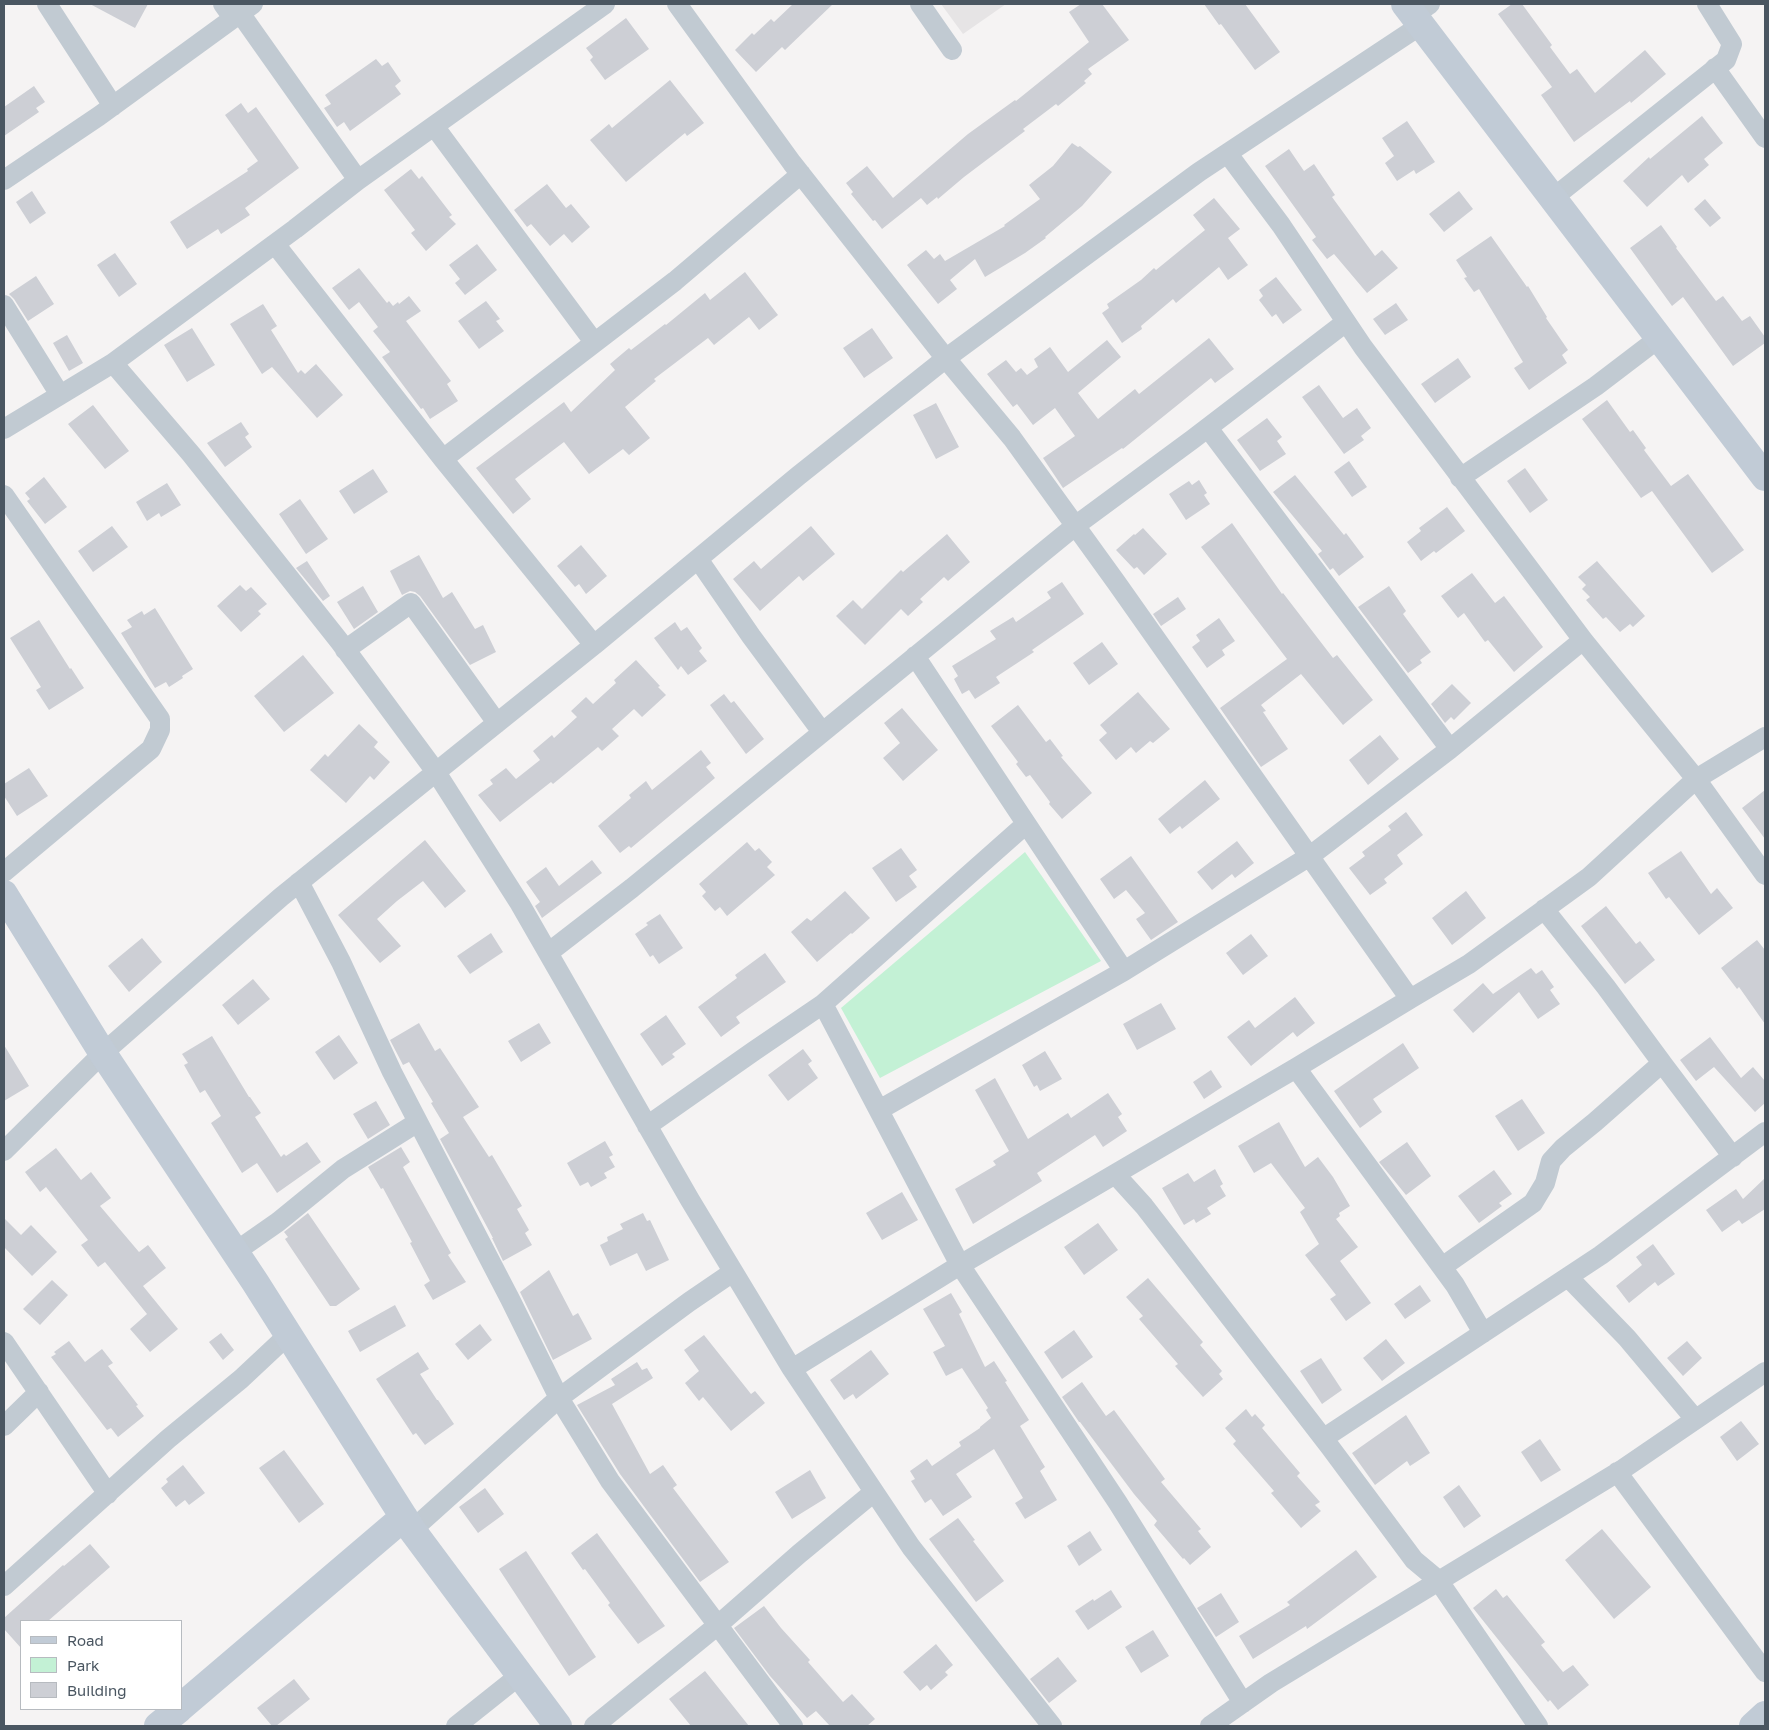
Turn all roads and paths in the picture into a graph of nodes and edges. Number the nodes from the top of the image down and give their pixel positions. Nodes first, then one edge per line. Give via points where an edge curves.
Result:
1 (47, 4) edge
2 (605, 4) edge
3 (677, 4) edge
4 (920, 4) edge
5 (1706, 4) edge
6 (237, 10) edge
7 (1417, 12) edge
8 (952, 50) dead end
9 (1715, 68) junction
10 (113, 106) junction
11 (434, 126) junction
12 (1765, 138) edge
13 (1228, 154) junction
14 (801, 174) junction
15 (4, 180) edge
16 (358, 180) junction
17 (1553, 198) junction
18 (275, 244) junction
19 (4, 306) edge
20 (1346, 322) junction
21 (1659, 338) junction
22 (594, 342) junction
23 (945, 359) junction
24 (114, 363) junction
25 (60, 395) junction
26 (1208, 428) junction
27 (4, 429) edge
28 (443, 459) junction
29 (1460, 478) junction
30 (1765, 478) edge
31 (4, 495) edge
32 (1075, 526) junction
33 (698, 559) junction
34 (1583, 640) junction
35 (594, 645) junction
36 (345, 650) junction
37 (915, 656) junction
38 (497, 723) junction
39 (822, 732) junction
40 (1765, 738) edge
41 (1450, 749) junction
42 (436, 772) junction
43 (1696, 780) junction
44 (1026, 824) junction
45 (1310, 856) junction
46 (4, 872) edge
47 (1765, 876) edge
48 (299, 882) junction
49 (4, 894) edge
50 (1544, 909) junction
51 (548, 952) junction
52 (1124, 971) junction
53 (1410, 999) junction
54 (823, 1004) junction
55 (103, 1053) junction
56 (1662, 1063) junction
57 (1296, 1068) junction
58 (879, 1110) junction
59 (418, 1122) junction
60 (647, 1126) junction
61 (1765, 1132) edge
62 (4, 1151) edge
63 (1733, 1157) junction
64 (1115, 1174) junction
65 (235, 1252) junction
66 (960, 1265) junction
67 (1442, 1266) junction
68 (733, 1272) junction
69 (1568, 1277) junction
70 (1483, 1333) junction
71 (288, 1335) junction
72 (4, 1342) edge
73 (792, 1369) junction
74 (1765, 1372) edge
75 (39, 1392) junction
76 (558, 1398) junction
77 (1695, 1420) junction
78 (4, 1426) edge
79 (1324, 1438) junction
80 (1617, 1472) junction
81 (874, 1492) junction
82 (108, 1494) junction
83 (408, 1524) junction
84 (1438, 1580) junction
85 (4, 1586) edge
86 (718, 1625) junction
87 (1765, 1672) edge
88 (520, 1675) junction
89 (1243, 1703) junction
90 (182, 1706) edge
91 (178, 1710) edge
92 (1765, 1716) edge
93 (158, 1726) edge
94 (456, 1726) edge
95 (558, 1726) edge
96 (594, 1726) edge
97 (793, 1726) edge
98 (1052, 1726) edge
99 (1210, 1726) edge
100 (1538, 1726) edge
101 (1753, 1726) edge

1 - 10 street
2 - 11 street
3 - 14 street
4 - 8 street
5 - 9 street via 1732,44 1726,60
6 - 10 street
6 - 16 street
7 - 13 street
7 - 17 street
9 - 12 street
9 - 17 street
10 - 15 street
11 - 16 street
11 - 22 street
13 - 20 street via 1281,225
13 - 23 street
14 - 22 street via 675,281
14 - 23 street
16 - 18 street
17 - 21 street
18 - 24 street
18 - 28 street
19 - 25 street
20 - 26 street
20 - 29 street
21 - 29 street via 1596,386
21 - 30 street
22 - 28 street
23 - 32 street via 1012,438
23 - 33 street
24 - 25 street
24 - 36 street via 191,454
25 - 27 street
26 - 32 street
26 - 41 street
28 - 35 street
29 - 34 street
31 - 46 street via 160,718 160,730 151,749
32 - 37 street
32 - 45 street
33 - 35 street
33 - 39 street
34 - 41 street
34 - 43 street
35 - 38 street
36 - 38 street via 411,604
36 - 42 street
37 - 39 street
37 - 44 street
38 - 42 street
39 - 51 street via 632,888
40 - 43 street
41 - 45 street
42 - 48 street
42 - 51 street
43 - 47 street
43 - 50 street via 1589,877
44 - 52 street
44 - 54 street
45 - 52 street
45 - 53 street
48 - 55 street
48 - 59 street
49 - 55 street
50 - 53 street via 1468,964
50 - 56 street
51 - 60 street
52 - 58 street
53 - 57 street
54 - 58 street
54 - 60 street
55 - 62 street
55 - 65 street
56 - 63 street
56 - 67 street via 1563,1148 1551,1161 1545,1183 1533,1202
57 - 64 street
57 - 67 street
58 - 66 street
59 - 65 street via 343,1169
59 - 76 street
60 - 68 street
61 - 63 street
63 - 69 street
64 - 66 street
64 - 79 street via 1144,1206
65 - 71 street
66 - 73 street
66 - 89 street via 1118,1503
67 - 70 street
68 - 73 street
68 - 76 street
69 - 70 street
69 - 77 street via 1627,1338
70 - 79 street
71 - 82 street
71 - 83 street
72 - 75 street
73 - 81 street
74 - 77 street
75 - 78 street
75 - 82 street
76 - 83 street
76 - 86 street via 610,1481
77 - 80 street
79 - 84 street via 1414,1560
80 - 84 street
80 - 87 street
81 - 86 street
81 - 98 street via 911,1548
82 - 85 street
83 - 88 street
83 - 90 street
84 - 89 street
84 - 100 street
86 - 96 street
86 - 97 street
88 - 94 street
88 - 95 street
89 - 99 street
91 - 93 street
92 - 101 street

